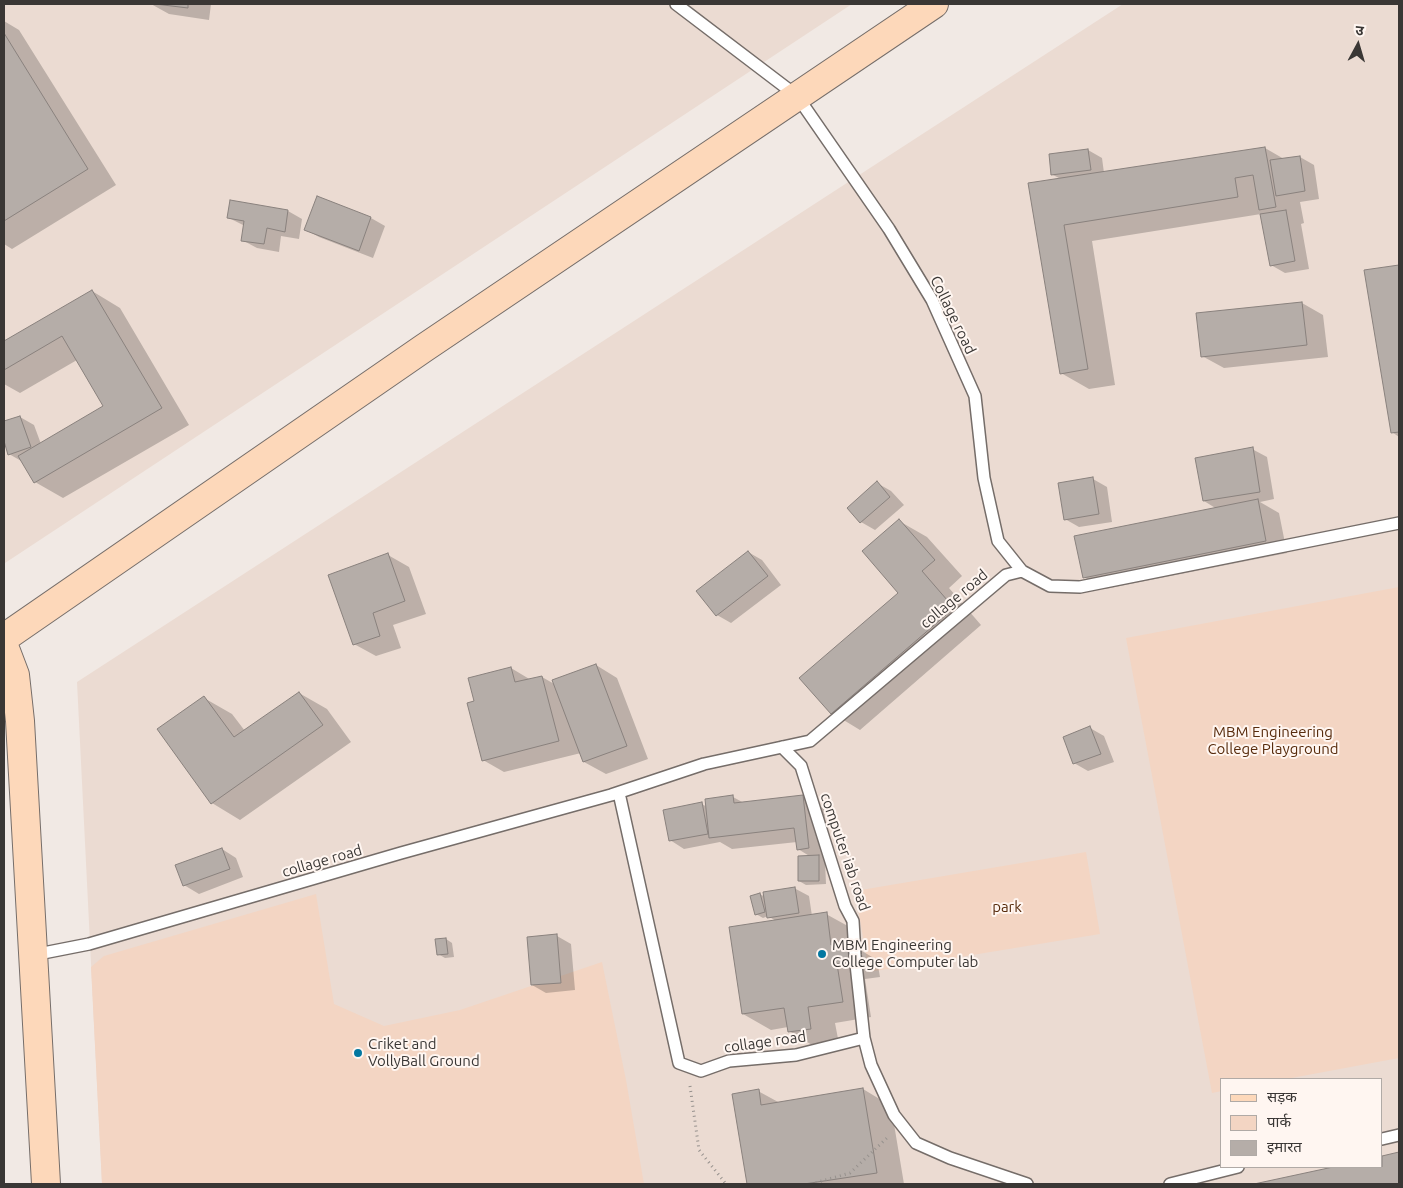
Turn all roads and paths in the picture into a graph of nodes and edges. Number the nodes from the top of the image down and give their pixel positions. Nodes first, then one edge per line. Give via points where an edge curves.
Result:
1 (676, 4) edge
2 (934, 4) edge
3 (797, 96) junction
4 (1399, 523) edge
5 (1022, 571) junction
6 (4, 638) edge
7 (4, 646) edge
8 (782, 747) junction
9 (619, 793) junction
10 (33, 955) junction
11 (864, 1038) junction
12 (687, 1066) junction
13 (901, 1124) junction
14 (1399, 1135) edge
15 (1383, 1139) edge
16 (1234, 1168) edge
17 (46, 1184) edge
18 (726, 1184) edge
19 (811, 1184) edge
20 (1027, 1184) edge
21 (1170, 1184) edge

1 - 3 lane, Collage road
2 - 3 street
3 - 5 lane, Collage road via 889,229 932,300 975,396 984,478 998,541
3 - 6 street via 416,353
4 - 5 lane via 1080,587 1050,586
5 - 8 lane, collage road via 1006,575 810,741
7 - 10 street via 15,675 20,721
8 - 9 lane, collage road via 704,764
8 - 11 lane, computer iab road via 801,766 845,906 853,921
9 - 10 lane, collage road via 89,944
9 - 12 lane via 678,1063
10 - 17 street
11 - 12 lane, collage road via 796,1055 729,1061 701,1071
11 - 13 lane, computer iab road via 871,1065
12 - 18 path via 699,1150
13 - 19 path via 850,1173
13 - 20 lane, computer iab road via 916,1143
14 - 15 lane
16 - 21 lane

